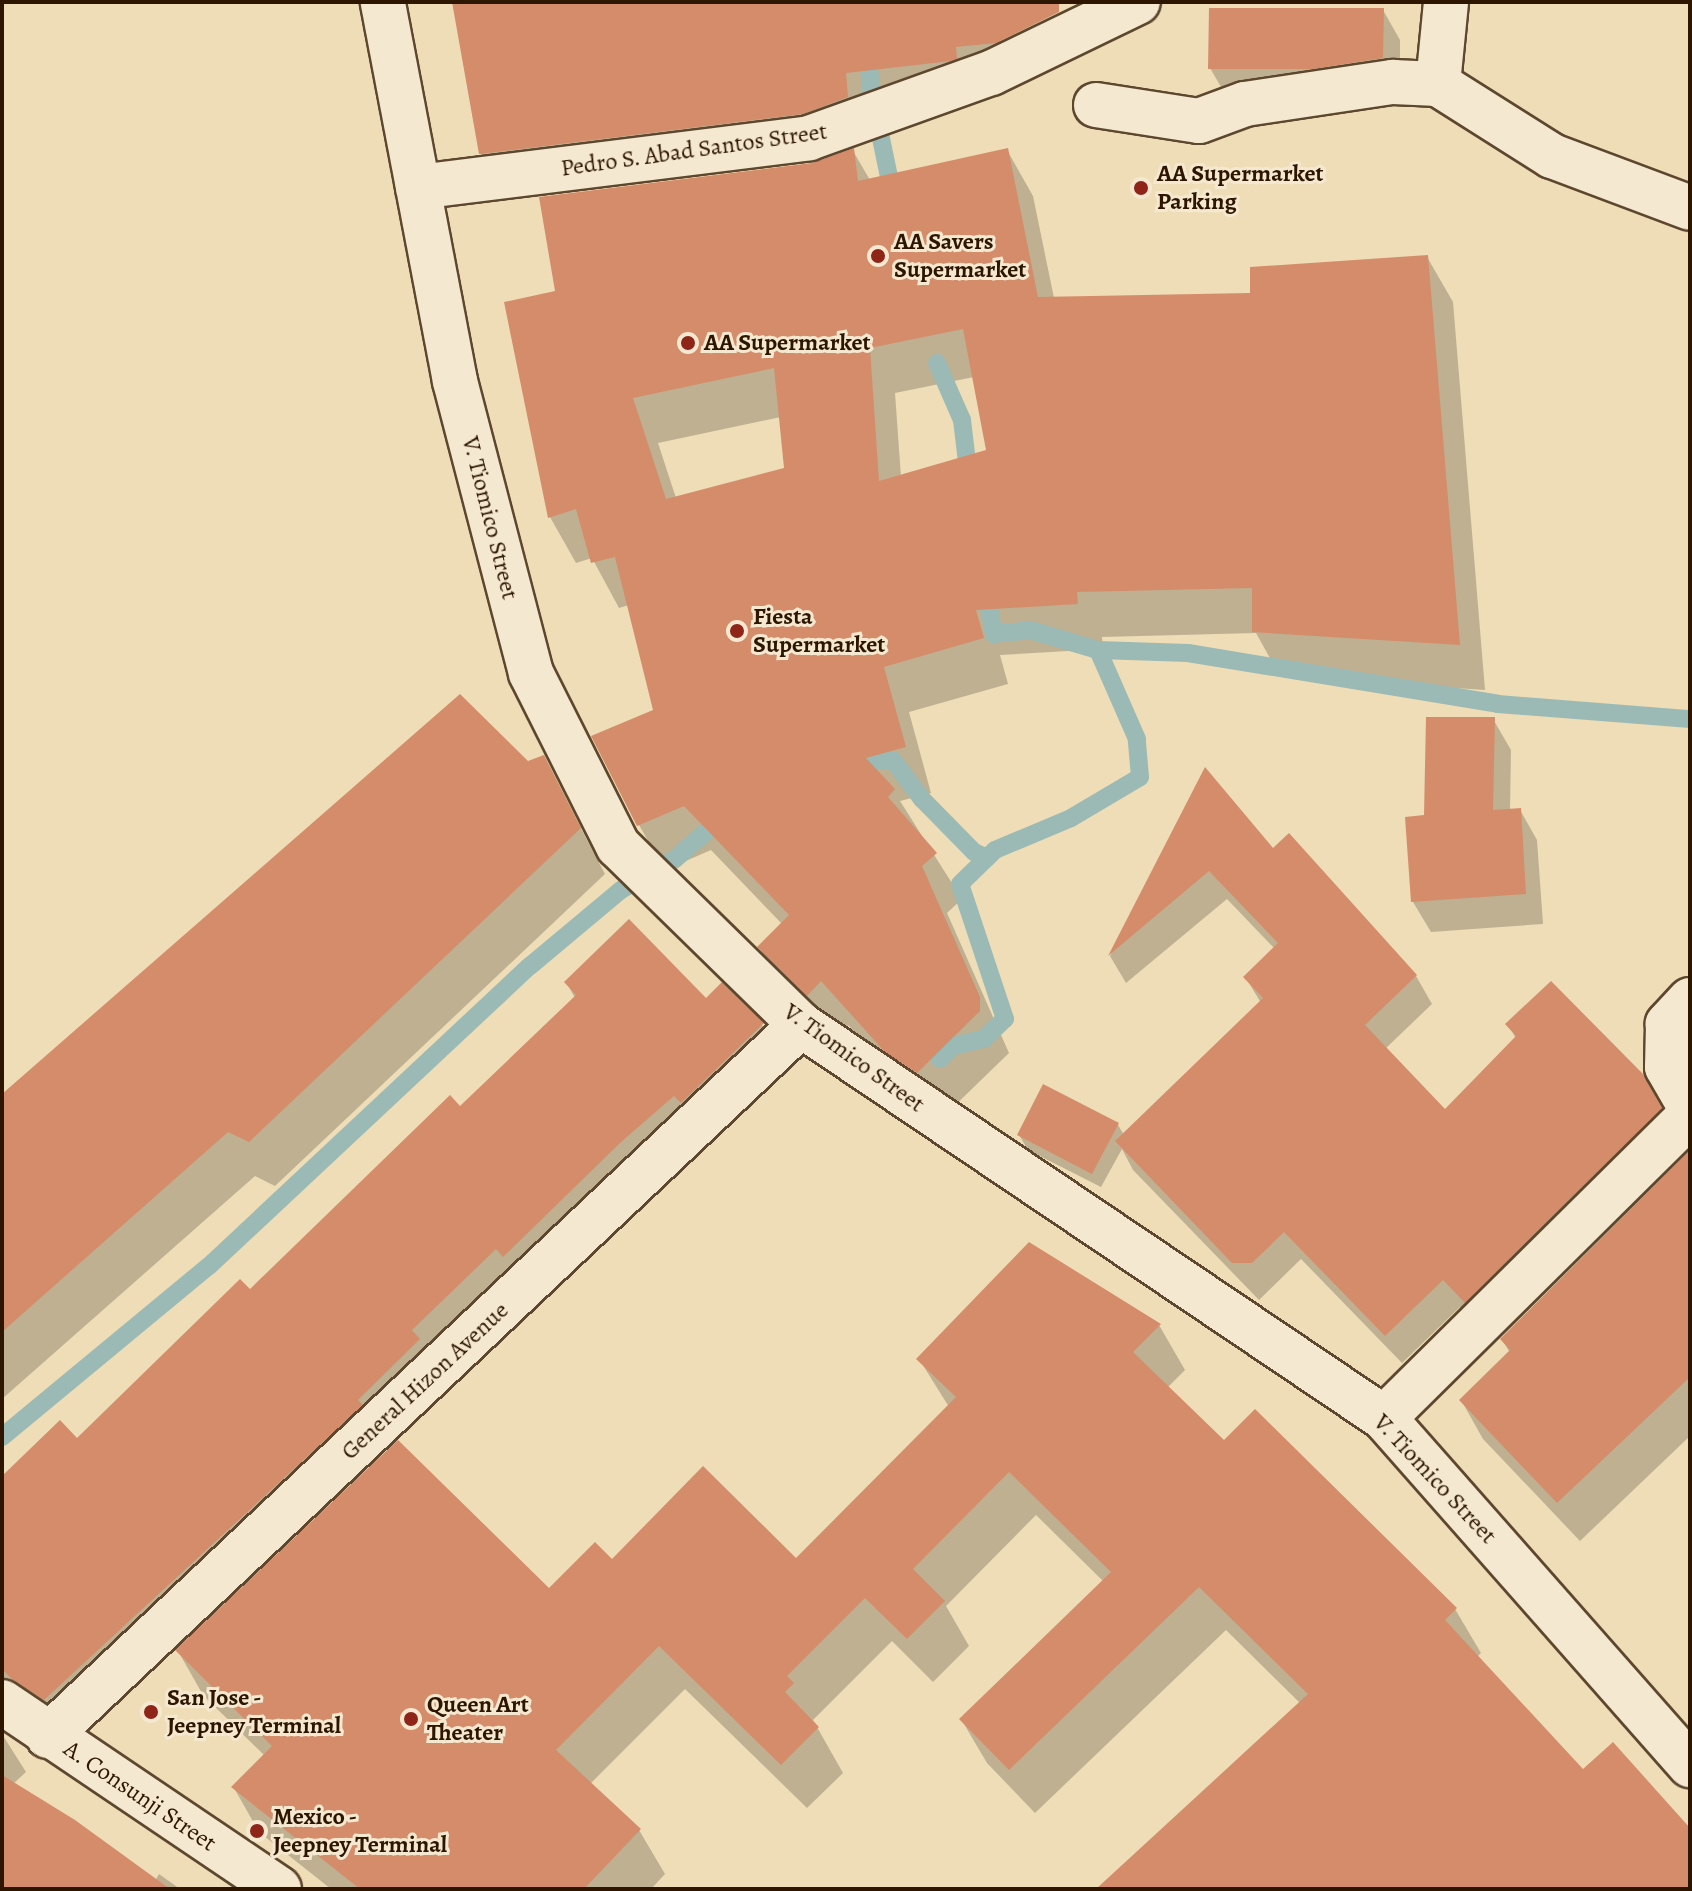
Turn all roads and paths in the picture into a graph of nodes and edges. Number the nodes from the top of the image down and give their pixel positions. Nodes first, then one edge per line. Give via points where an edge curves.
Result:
1 (383, 2) edge
2 (1138, 2) edge
3 (1446, 2) edge
4 (1438, 84) junction
5 (1096, 105) dead end
6 (418, 187) junction
7 (1690, 208) edge
8 (1690, 1000) edge
9 (801, 1025) junction
10 (1690, 1107) edge
11 (1690, 1115) edge
12 (1384, 1418) junction
13 (2, 1702) edge
14 (48, 1736) junction
15 (1690, 1765) edge
16 (279, 1889) edge

1 - 6 street, V. Tiomico Street
2 - 6 street, Pedro S. Abad Santos Street via 905,108 809,138
3 - 4 street
4 - 5 street via 1393,82 1245,104 1199,121
4 - 7 street via 1552,156
6 - 9 street, V. Tiomico Street via 455,381 531,673 613,839
8 - 10 street via 1668,1024 1667,1067
9 - 12 street, V. Tiomico Street
9 - 14 street, General Hizon Avenue
11 - 12 street
12 - 15 street, V. Tiomico Street
13 - 14 street, A. Consunji Street
14 - 16 street, A. Consunji Street

